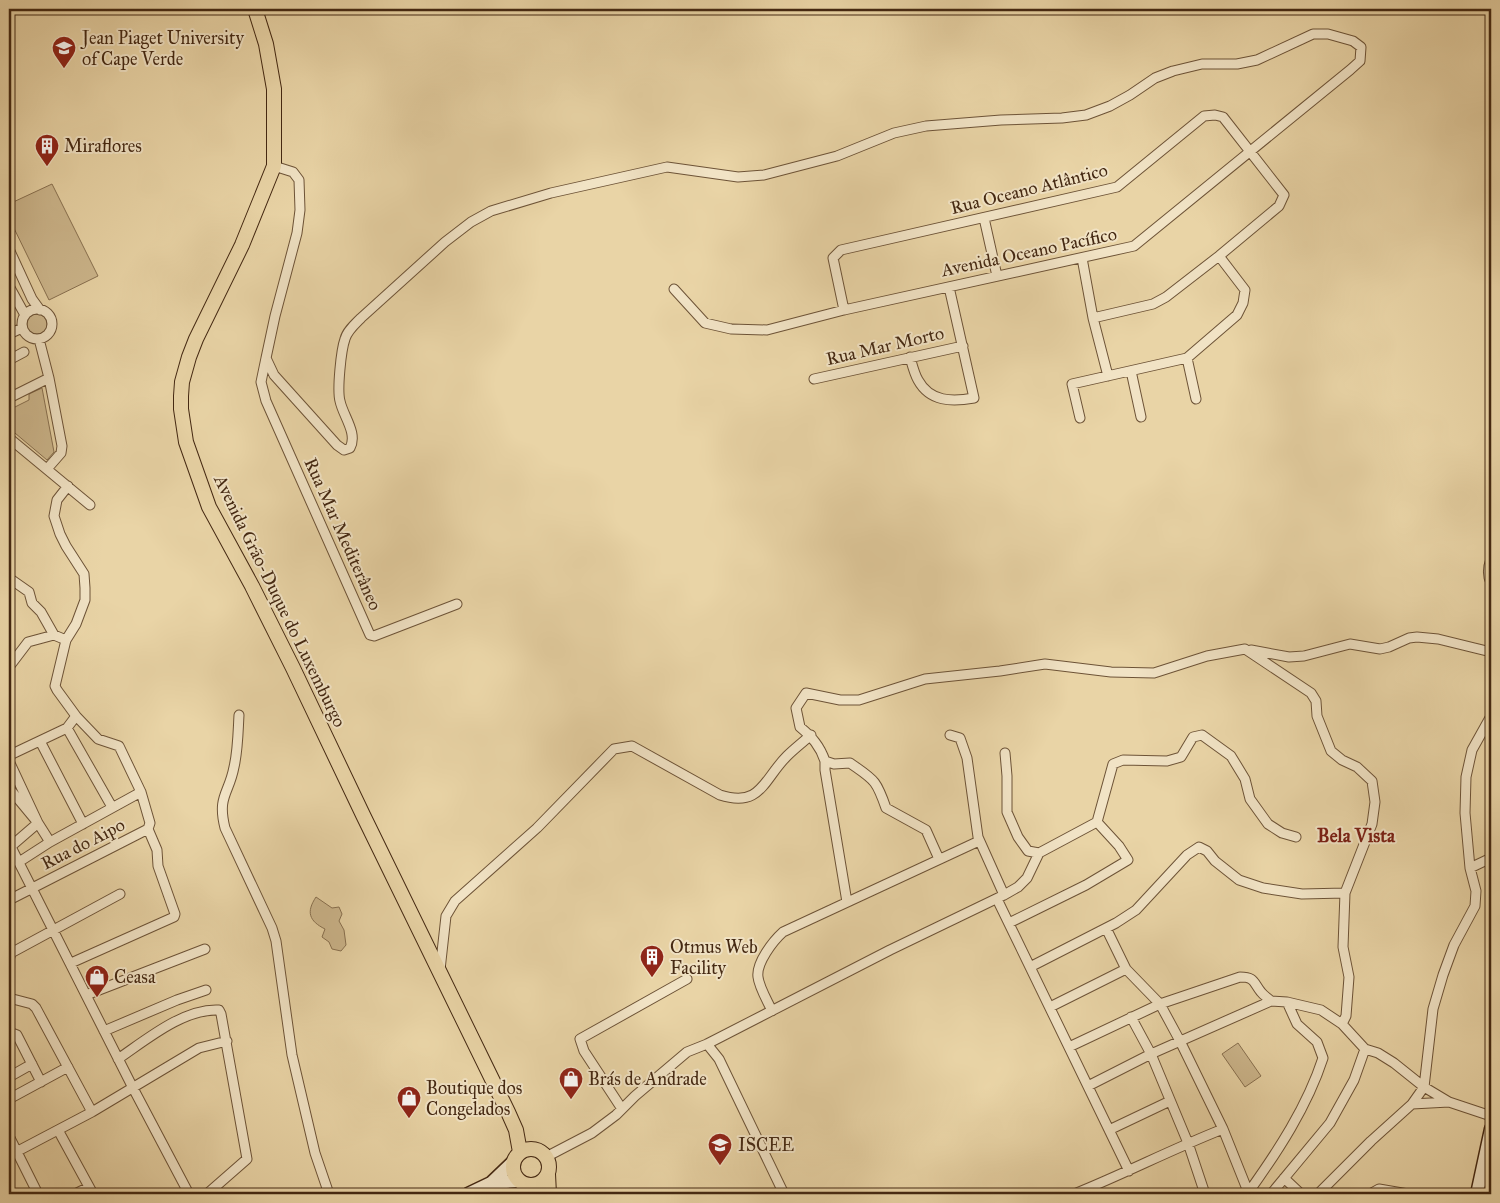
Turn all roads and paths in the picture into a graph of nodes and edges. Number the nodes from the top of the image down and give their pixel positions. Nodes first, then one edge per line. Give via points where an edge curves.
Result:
1 (255, 9) edge
2 (1251, 152) junction
3 (274, 166) junction
4 (984, 218) junction
5 (9, 249) edge
6 (1219, 256) junction
7 (1082, 258) junction
8 (997, 276) junction
9 (9, 286) edge
10 (949, 287) junction
11 (674, 289) dead end
12 (40, 310) junction
13 (844, 310) junction
14 (25, 316) junction
15 (1093, 318) junction
16 (22, 328) junction
17 (9, 334) edge
18 (39, 339) junction
19 (963, 346) junction
20 (24, 352) dead end
21 (910, 357) junction
22 (266, 358) junction
23 (1187, 358) junction
24 (9, 360) edge
25 (1131, 371) junction
26 (1108, 376) junction
27 (49, 378) junction
28 (814, 379) dead end
29 (9, 398) edge
30 (1196, 398) dead end
31 (1141, 417) dead end
32 (1080, 418) dead end
33 (9, 438) edge
34 (47, 469) junction
35 (68, 486) junction
36 (90, 505) dead end
37 (1491, 559) edge
38 (9, 578) edge
39 (1491, 583) edge
40 (457, 604) dead end
41 (54, 634) junction
42 (66, 640) junction
43 (1245, 648) junction
44 (1491, 652) edge
45 (9, 667) edge
46 (239, 715) dead end
47 (76, 716) junction
48 (1490, 719) edge
49 (67, 728) junction
50 (950, 735) dead end
51 (811, 736) junction
52 (40, 741) junction
53 (1005, 753) dead end
54 (9, 760) edge
55 (825, 761) junction
56 (9, 788) edge
57 (141, 792) junction
58 (112, 807) junction
59 (1097, 822) junction
60 (38, 823) junction
61 (83, 824) junction
62 (148, 829) junction
63 (1296, 837) dead end
64 (980, 841) junction
65 (50, 842) junction
66 (10, 845) edge
67 (1039, 853) junction
68 (1491, 858) edge
69 (939, 859) junction
70 (19, 862) junction
71 (1470, 868) junction
72 (32, 888) junction
73 (1345, 893) junction
74 (120, 894) dead end
75 (1000, 897) junction
76 (9, 900) edge
77 (847, 902) junction
78 (1009, 923) junction
79 (1106, 928) junction
80 (53, 929) junction
81 (204, 949) dead end
82 (9, 960) edge
83 (71, 963) junction
84 (1030, 967) junction
85 (1126, 969) junction
86 (440, 970) junction
87 (687, 979) dead end
88 (206, 990) dead end
89 (86, 995) junction
90 (9, 998) edge
91 (1270, 1001) junction
92 (1287, 1002) junction
93 (1160, 1004) junction
94 (1050, 1007) junction
95 (772, 1011) junction
96 (1130, 1017) junction
97 (1342, 1024) junction
98 (104, 1031) junction
99 (9, 1032) edge
100 (227, 1041) junction
101 (1180, 1041) junction
102 (708, 1044) junction
103 (1069, 1046) junction
104 (1365, 1048) junction
105 (1151, 1054) junction
106 (118, 1059) junction
107 (32, 1064) junction
108 (68, 1067) junction
109 (9, 1078) edge
110 (41, 1082) junction
111 (1088, 1086) junction
112 (1424, 1086) junction
113 (133, 1088) junction
114 (9, 1100) edge
115 (1170, 1101) junction
116 (1449, 1102) junction
117 (1412, 1104) junction
118 (622, 1109) junction
119 (92, 1112) junction
120 (1491, 1116) edge
121 (1223, 1129) junction
122 (58, 1130) junction
123 (1109, 1130) junction
124 (1491, 1130) edge
125 (9, 1136) edge
126 (1188, 1143) junction
127 (16, 1152) junction
128 (522, 1154) junction
129 (546, 1157) junction
130 (1129, 1171) junction
131 (548, 1174) junction
132 (1284, 1178) junction
133 (491, 1183) junction
134 (530, 1187) edge
135 (91, 1190) edge
136 (38, 1194) edge
137 (75, 1194) edge
138 (189, 1194) edge
139 (207, 1194) edge
140 (329, 1194) edge
141 (468, 1194) edge
142 (549, 1194) edge
143 (784, 1194) edge
144 (1074, 1194) edge
145 (1205, 1194) edge
146 (1248, 1194) edge
147 (1270, 1194) edge
148 (1301, 1194) edge
149 (1318, 1194) edge
150 (1370, 1194) edge
151 (1408, 1194) edge
152 (1477, 1194) edge

1 - 3 main road, Avenida Grão-Duque do Luxemburgo via 266,44 274,89
2 - 4 street, Rua Oceano Atlântico via 1223,118 1204,116 1117,187
2 - 6 street, Rua Oceano Atlântico via 1284,196 1279,206
2 - 7 street, Avenida Oceano Pacífico via 1134,246
2 - 22 street, Avenida Oceano Pacífico via 1360,61 1361,47 1336,36 1313,34 1257,60 1237,64 1202,64 1173,71 1155,78 1130,96 1086,115 919,127 894,133 837,156 764,175 738,177 667,167 551,193 491,211 445,242 362,318 345,338 340,400 352,444 344,450 274,375
3 - 22 street via 293,172 299,180 300,210
3 - 86 main road, Avenida Grão-Duque do Luxemburgo via 242,245 189,357 181,396 186,442 209,507 285,651
4 - 8 street
4 - 13 street, Rua Oceano Atlântico via 841,250 833,258
5 - 12 street
6 - 15 street via 1166,298
6 - 23 street via 1245,290 1243,303 1237,315
7 - 8 street, Avenida Oceano Pacífico
7 - 15 street
8 - 10 street, Avenida Oceano Pacífico
9 - 14 street
10 - 13 street, Avenida Oceano Pacífico
10 - 19 street
11 - 13 street, Avenida Oceano Pacífico via 705,323 731,329 767,330
12 - 14 street via 32,310
12 - 18 street via 48,315 52,324 49,333
14 - 16 street
15 - 26 street
16 - 17 street
16 - 18 street via 30,338
18 - 27 street
19 - 21 street, Rua Mar Morto
19 - 21 street via 974,398 946,401 936,397 918,380
20 - 24 street
21 - 28 street, Rua Mar Morto
22 - 40 street, Rua Mar Mediterâneo via 261,382 266,401 370,635
23 - 25 street
23 - 30 street
25 - 26 street
25 - 31 street
26 - 32 street via 1072,384
27 - 29 street
27 - 34 street via 62,450
33 - 34 street
34 - 35 street
35 - 36 street
35 - 42 street via 57,500 54,516 63,540 86,578 84,600 76,624
37 - 39 street via 1488,567
38 - 41 street via 29,592 32,603
41 - 42 street
41 - 45 street via 28,642
42 - 47 street via 55,686
43 - 44 street via 1265,654 1297,657 1350,644 1380,649 1417,637
43 - 51 street via 1206,656 1154,673 1111,672 1045,664 925,679 859,700 806,693 796,708 800,727
43 - 73 street via 1311,693 1331,751 1357,767 1372,782 1375,802 1372,824
46 - 140 street via 235,765 221,805 222,816 276,941 292,1055
47 - 49 street
47 - 57 street via 98,738 119,746
48 - 71 street via 1472,750 1466,777 1465,813
49 - 52 street
49 - 58 street
50 - 64 street via 960,738 967,758
51 - 55 street
51 - 86 street via 787,756 758,792 745,799 720,795 632,746 614,748 536,828 455,901 446,916
52 - 54 street
52 - 61 street
53 - 67 street via 1007,812 1028,851
54 - 60 street
55 - 69 street via 850,763 874,780 886,808 926,830
55 - 77 street
56 - 60 street
57 - 58 street
57 - 62 street via 150,823
58 - 61 street
59 - 63 street via 1113,764 1122,760 1166,762 1181,757 1193,737 1202,735 1231,756 1245,779 1250,799 1268,824
59 - 67 street
59 - 78 street via 1128,860
60 - 65 street
60 - 66 street
61 - 65 street
62 - 72 street, Rua do Aipo
62 - 83 street via 157,850 158,866 174,917
64 - 69 street
64 - 75 street
65 - 70 street
66 - 70 street
67 - 75 street via 1027,878
68 - 71 street
69 - 77 street
70 - 72 street
71 - 112 street via 1476,891 1475,906 1454,945 1433,1010
72 - 76 street, Rua do Aipo
72 - 80 street
73 - 79 street via 1302,894 1263,888 1238,880 1200,847 1187,854 1136,910
73 - 97 street via 1343,947 1349,977 1346,1016
74 - 80 street
75 - 78 street
75 - 95 street
77 - 95 street via 783,932 774,941 762,959 758,976
78 - 84 street
79 - 84 street
79 - 85 street
80 - 82 street via 11,953
80 - 83 street
81 - 89 street
83 - 89 street
84 - 94 street
85 - 93 street
85 - 94 street
86 - 128 main road, Avenida Grão-Duque do Luxemburgo via 516,1130
87 - 118 street via 580,1039 584,1051
88 - 98 street
89 - 98 street
90 - 108 street via 36,1008
91 - 92 street
91 - 93 street via 1255,981 1240,976
91 - 101 street
92 - 97 street via 1321,1010
92 - 146 street via 1297,1024 1317,1042 1323,1058 1302,1108
93 - 96 street
93 - 101 street
94 - 103 street
95 - 102 street
96 - 103 street
96 - 105 street
97 - 104 street
98 - 106 street
99 - 107 street via 17,1035
100 - 106 street via 219,1010 208,1010 167,1025
100 - 113 street via 199,1048
100 - 139 street via 247,1159
101 - 105 street
101 - 121 street
102 - 118 street via 687,1052
102 - 143 street via 719,1059
103 - 111 street
104 - 112 street via 1394,1063
104 - 132 street via 1354,1080 1330,1123
105 - 111 street
105 - 115 street
106 - 113 street
107 - 109 street
107 - 110 street
108 - 110 street
108 - 119 street
110 - 114 street
111 - 123 street
112 - 116 street
112 - 117 street
113 - 119 street
113 - 138 street
115 - 123 street
115 - 126 street
116 - 117 street
116 - 120 street
117 - 149 street
118 - 129 street via 592,1133
119 - 122 street
121 - 126 street
121 - 146 street
122 - 127 street
122 - 135 street
123 - 130 street
124 - 152 street
125 - 127 street
126 - 130 street
126 - 145 street
127 - 136 street
128 - 129 main road via 540,1152
128 - 133 street
128 - 134 main road via 513,1171
129 - 131 main road
130 - 144 street
131 - 134 main road via 542,1182
131 - 142 main road
132 - 147 street
132 - 148 street
133 - 134 street
133 - 141 street
135 - 137 street
150 - 151 street via 1379,1189

